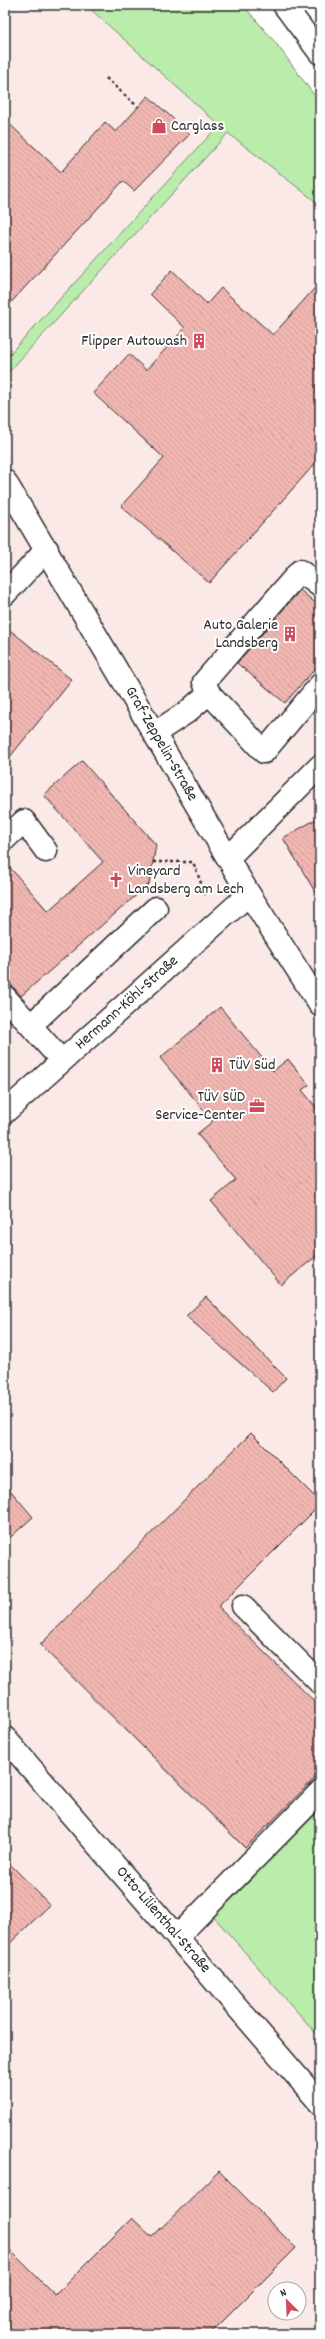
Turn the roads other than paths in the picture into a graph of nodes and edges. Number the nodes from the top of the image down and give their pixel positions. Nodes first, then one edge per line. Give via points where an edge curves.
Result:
1 (284, 5) edge
2 (320, 53) edge
3 (5, 481) edge
4 (47, 549) junction
5 (320, 586) edge
6 (5, 594) edge
7 (320, 685) edge
8 (209, 693) junction
9 (155, 733) junction
10 (320, 766) edge
11 (5, 839) edge
12 (46, 851) dead end
13 (228, 858) junction
14 (249, 894) junction
15 (156, 908) dead end
16 (5, 996) edge
17 (320, 1005) edge
18 (31, 1025) junction
19 (62, 1061) junction
20 (5, 1112) edge
21 (242, 1606) dead end
22 (320, 1683) edge
23 (5, 1738) edge
24 (320, 1792) edge
25 (177, 1937) junction
26 (320, 2103) edge

1 - 2 street
3 - 4 street, Graf-Zeppelin-Straße
4 - 6 street
4 - 9 street, Graf-Zeppelin-Straße
5 - 8 street via 300,571 204,682
7 - 8 street via 264,752
8 - 9 street via 187,712
9 - 13 street, Graf-Zeppelin-Straße
10 - 13 street
11 - 12 street via 24,821
13 - 14 street, Graf-Zeppelin-Straße
14 - 17 street, Graf-Zeppelin-Straße
14 - 19 street, Hermann-Köhl-Straße
15 - 18 street
16 - 18 street
18 - 19 street
19 - 20 street, Hermann-Köhl-Straße
21 - 22 street
23 - 25 street, Otto-Lilienthal-Straße
24 - 25 street
25 - 26 street, Otto-Lilienthal-Straße

